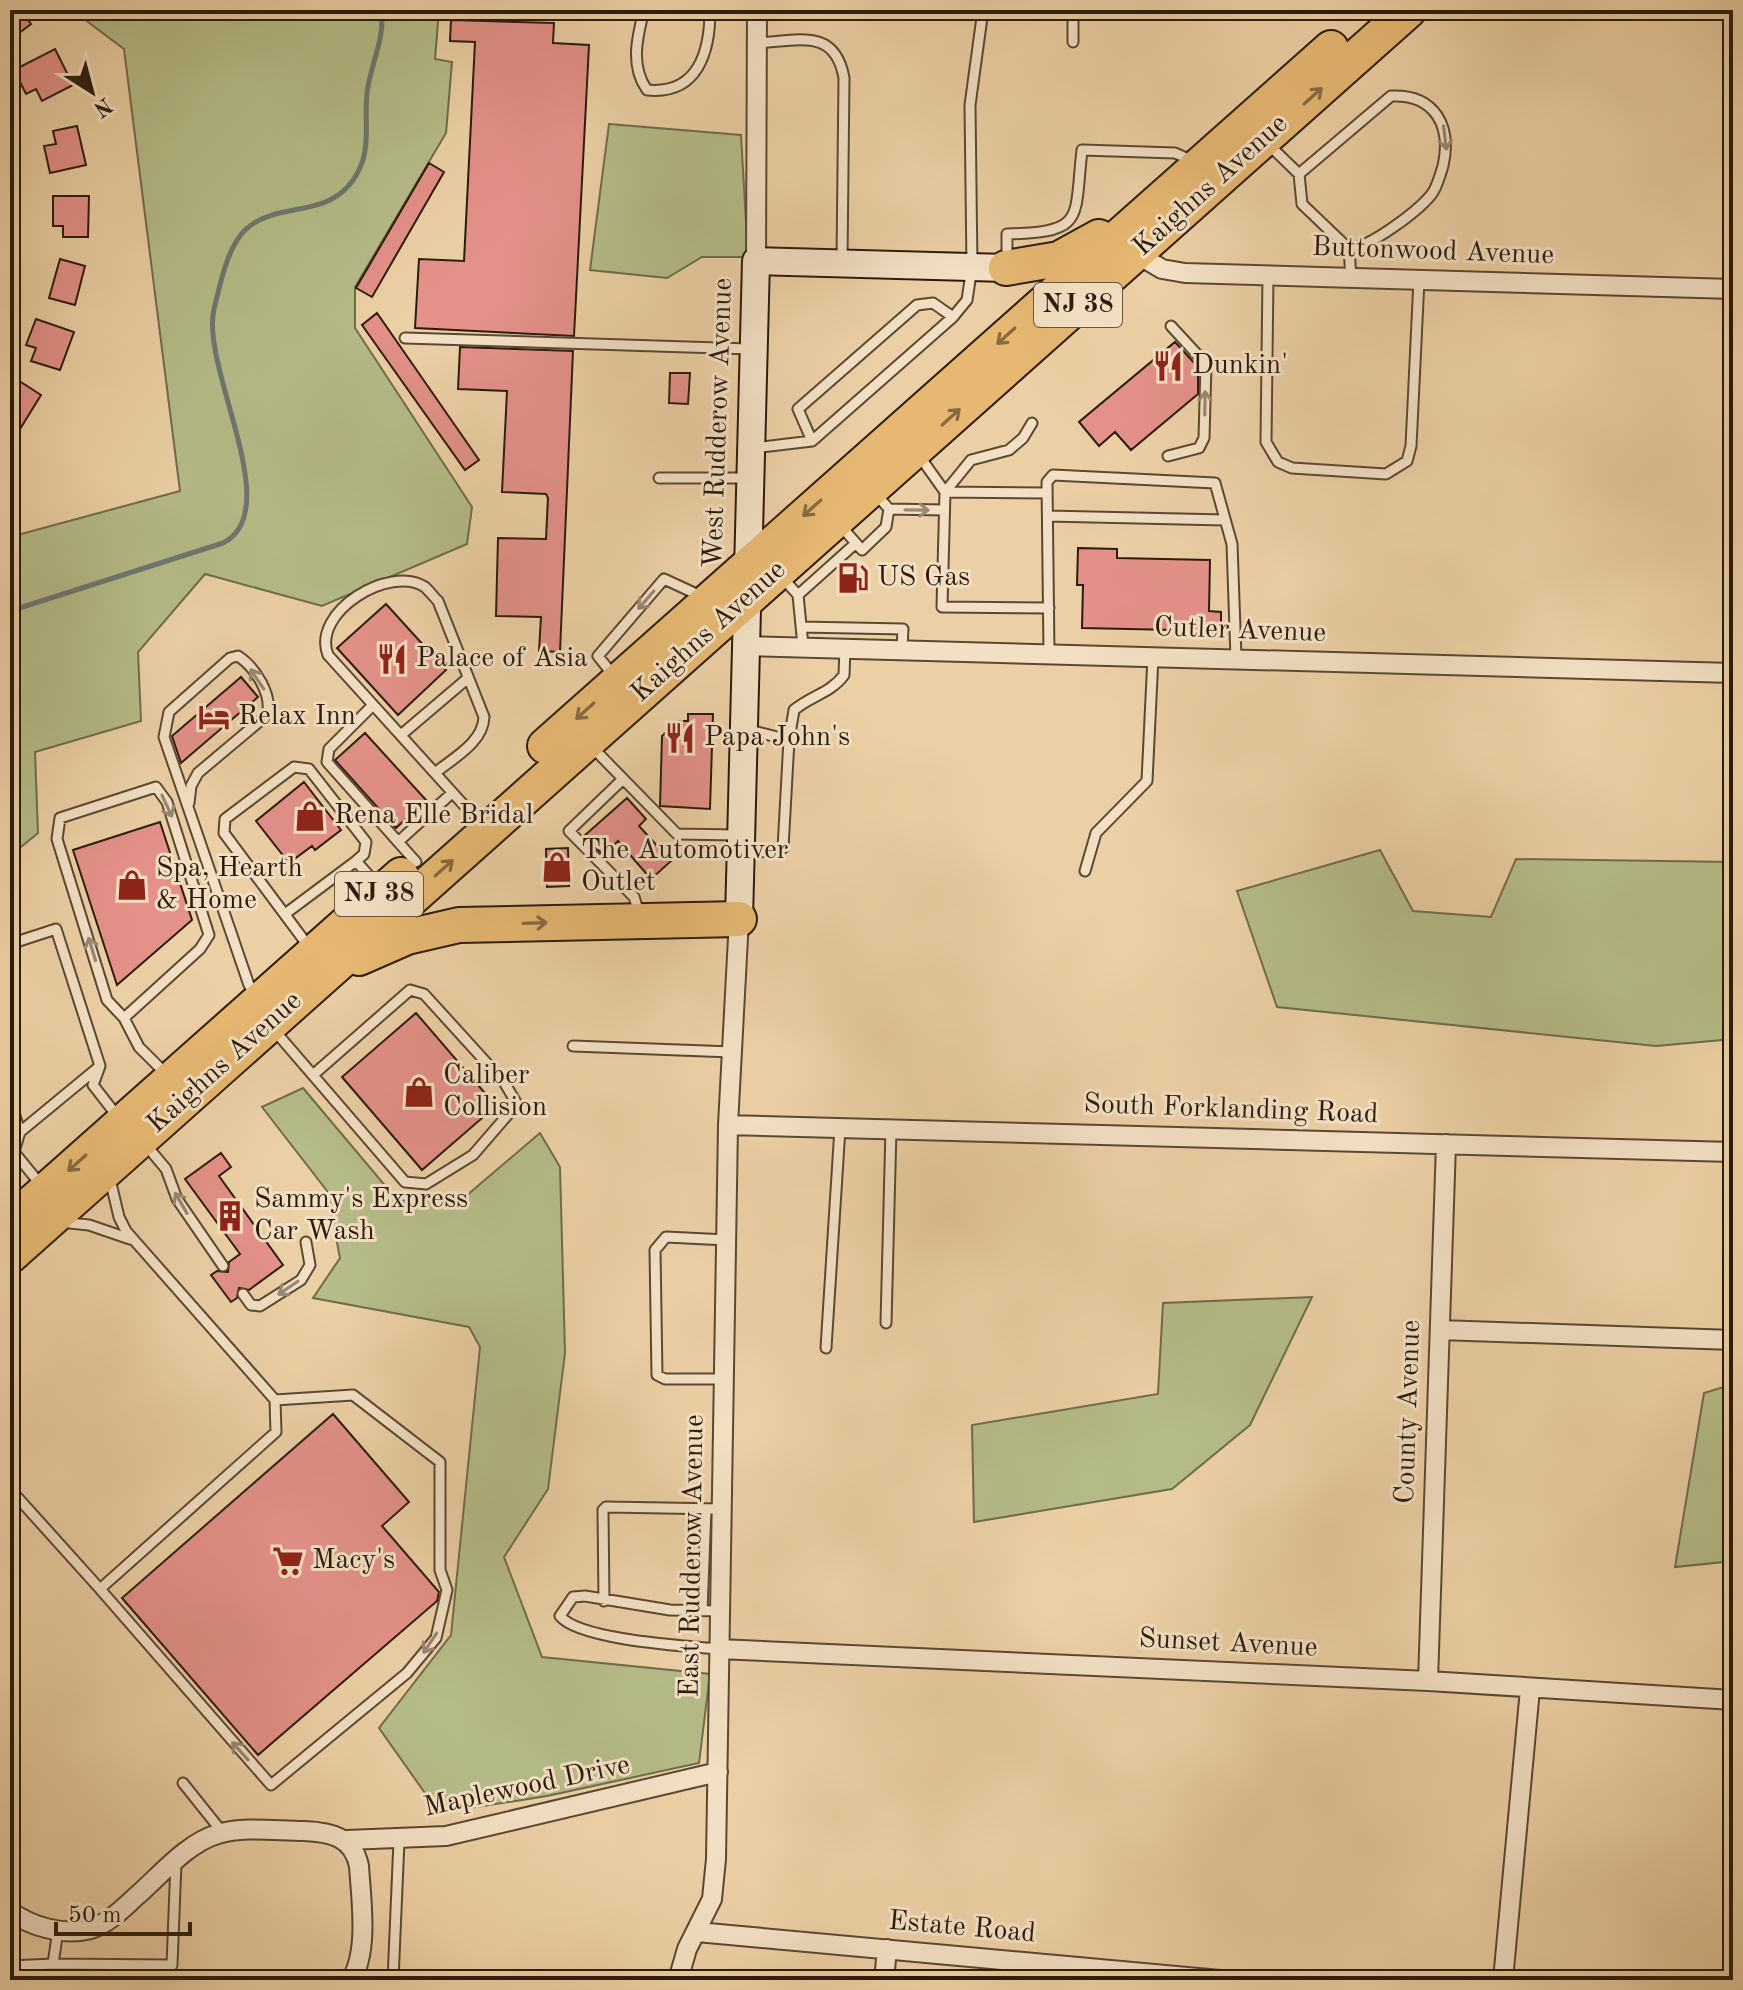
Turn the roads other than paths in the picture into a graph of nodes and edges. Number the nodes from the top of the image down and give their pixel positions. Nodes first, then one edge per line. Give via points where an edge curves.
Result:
1 (644, 10) edge
2 (710, 10) edge
3 (757, 10) edge
4 (983, 10) edge
5 (1068, 10) edge
6 (1374, 10) edge
7 (1409, 10) edge
8 (1073, 42) dead end
9 (757, 43) junction
10 (1264, 140) junction
11 (1200, 164) junction
12 (1299, 174) junction
13 (1169, 191) junction
14 (1349, 249) junction
15 (1135, 253) junction
16 (756, 261) junction
17 (842, 264) junction
18 (972, 267) junction
19 (1006, 268) junction
20 (1268, 276) junction
21 (1351, 278) junction
22 (1419, 280) junction
23 (1733, 289) edge
24 (953, 317) junction
25 (1171, 326) dead end
26 (405, 338) dead end
27 (754, 350) junction
28 (1032, 423) dead end
29 (812, 441) junction
30 (751, 449) junction
31 (915, 449) junction
32 (1168, 456) dead end
33 (659, 478) dead end
34 (750, 478) junction
35 (945, 492) junction
36 (1047, 493) junction
37 (880, 499) junction
38 (944, 510) junction
39 (1048, 516) junction
40 (1225, 520) junction
41 (774, 577) junction
42 (746, 599) junction
43 (710, 600) junction
44 (1049, 608) junction
45 (802, 637) junction
46 (745, 646) junction
47 (845, 647) junction
48 (902, 648) junction
49 (1049, 653) junction
50 (1153, 656) junction
51 (1236, 658) junction
52 (1733, 673) edge
53 (468, 678) junction
54 (618, 681) junction
55 (373, 705) junction
56 (743, 729) junction
57 (401, 735) junction
58 (789, 740) junction
59 (586, 742) junction
60 (435, 773) junction
61 (623, 779) junction
62 (189, 803) junction
63 (462, 803) junction
64 (741, 846) junction
65 (407, 852) junction
66 (356, 861) junction
67 (1085, 871) dead end
68 (383, 891) junction
69 (285, 914) junction
70 (641, 919) junction
71 (739, 919) junction
72 (10, 944) edge
73 (320, 963) junction
74 (264, 1012) junction
75 (124, 1018) junction
76 (573, 1046) dead end
77 (732, 1052) junction
78 (100, 1066) junction
79 (313, 1075) junction
80 (171, 1079) junction
81 (10, 1100) edge
82 (728, 1125) junction
83 (840, 1128) junction
84 (891, 1129) junction
85 (132, 1131) junction
86 (20, 1132) junction
87 (1446, 1144) junction
88 (1733, 1152) edge
89 (108, 1168) junction
90 (47, 1206) junction
91 (10, 1222) edge
92 (134, 1240) junction
93 (727, 1240) junction
94 (306, 1242) dead end
95 (10, 1256) edge
96 (223, 1266) dead end
97 (243, 1294) dead end
98 (886, 1323) dead end
99 (1440, 1330) junction
100 (1733, 1340) edge
101 (826, 1348) dead end
102 (724, 1379) junction
103 (275, 1400) junction
104 (10, 1489) edge
105 (714, 1509) junction
106 (100, 1589) junction
107 (604, 1601) junction
108 (711, 1611) junction
109 (719, 1649) junction
110 (1428, 1681) junction
111 (1530, 1689) junction
112 (1733, 1700) edge
113 (718, 1772) junction
114 (183, 1783) dead end
115 (223, 1833) junction
116 (347, 1840) junction
117 (399, 1841) junction
118 (176, 1863) junction
119 (10, 1911) edge
120 (58, 1930) junction
121 (697, 1932) junction
122 (887, 1949) junction
123 (53, 1964) junction
124 (10, 1966) edge
125 (1090, 1974) edge
126 (351, 1980) edge
127 (393, 1980) edge
128 (678, 1980) edge
129 (884, 1980) edge
130 (1220, 1980) edge
131 (1503, 1980) edge

1 - 2 lane via 636,43 638,77 647,90 666,92 690,78 705,59
3 - 9 street, West Rudderow Avenue
4 - 18 lane via 970,105
5 - 8 lane
6 - 11 highway, Kaighns Avenue / NJ 38
10 -> 7 highway, Kaighns Avenue / NJ 38
9 - 16 street, West Rudderow Avenue
9 - 17 lane via 815,40 834,49 840,59
10 - 12 lane
10 - 15 highway, Kaighns Avenue / NJ 38
11 - 13 highway, Kaighns Avenue / NJ 38
11 - 19 lane via 1175,153 1082,150 1075,218 1045,233 1007,234
12 - 14 lane via 1302,204
12 -> 14 lane via 1391,96 1410,95 1424,102 1443,123 1448,145 1432,194 1364,248
13 - 19 highway via 1071,254
13 -> 41 highway, Kaighns Avenue / NJ 38
14 - 21 lane
15 - 20 street, Buttonwood Avenue via 1173,272
31 -> 15 highway, Kaighns Avenue / NJ 38
16 - 17 street
16 - 27 street, West Rudderow Avenue
17 - 18 street
18 - 19 street
18 - 24 lane via 967,300
20 - 21 street, Buttonwood Avenue
20 - 22 lane via 1266,442 1272,457 1292,468 1386,474 1407,461 1411,446
21 - 22 street, Buttonwood Avenue
22 - 23 street, Buttonwood Avenue
24 - 29 lane
24 - 29 lane via 933,303 917,305 809,398 798,409
32 -> 25 lane via 1199,448 1204,438 1206,364
26 - 27 lane
27 - 30 street, West Rudderow Avenue
28 - 35 lane via 1009,450 971,460
29 - 30 lane
30 - 34 street, West Rudderow Avenue
31 - 35 lane
31 - 37 highway, Kaighns Avenue / NJ 38
33 - 34 lane
34 - 41 street, West Rudderow Avenue
35 - 36 lane
35 - 38 lane
36 - 39 lane
36 - 40 lane via 1053,475 1215,483
37 -> 38 lane
37 - 41 highway, Kaighns Avenue / NJ 38 via 846,532
38 - 44 lane via 942,607
39 - 40 lane
39 - 44 lane
40 - 51 lane via 1232,544
41 - 42 highway, Kaighns Avenue / NJ 38
41 - 43 highway, Kaighns Avenue / NJ 38
41 - 45 lane
42 - 46 street, West Rudderow Avenue
42 - 59 highway, Kaighns Avenue / NJ 38
43 - 54 highway, Kaighns Avenue / NJ 38
43 -> 54 lane via 664,579 598,656
44 - 49 lane
45 - 46 street, Cutler Avenue
45 - 47 street, Cutler Avenue
45 - 48 lane via 903,629
46 - 56 street, West Rudderow Avenue
47 - 48 street, Cutler Avenue
47 - 58 lane via 844,675 794,710
48 - 49 street, Cutler Avenue
49 - 50 street, Cutler Avenue
50 - 51 street, Cutler Avenue
50 - 67 lane via 1147,781 1096,833
51 - 52 street, Cutler Avenue
53 - 55 lane via 438,601 424,586 380,585 339,610 322,642
53 - 57 lane
53 - 60 lane via 484,717 483,729
54 -> 63 highway, Kaighns Avenue / NJ 38
55 - 57 lane
55 - 65 lane via 329,749 327,762
56 - 58 lane
56 - 64 street, West Rudderow Avenue
57 - 60 lane
58 - 64 lane via 783,848
59 - 61 lane
73 -> 59 highway, Kaighns Avenue / NJ 38
60 - 63 lane
61 - 64 lane via 677,834
61 - 70 lane via 569,831 634,897
62 -> 62 lane via 198,773 267,715 268,696 238,656 169,712 164,722 164,737
62 - 74 lane via 249,985
63 - 65 highway, Kaighns Avenue / NJ 38
64 - 71 street, West Rudderow Avenue
65 - 68 highway, Kaighns Avenue / NJ 38
66 - 68 lane
66 - 69 lane
66 - 69 lane via 366,842 309,769 294,767 225,819 223,826
68 - 73 highway, Kaighns Avenue / NJ 38
69 - 73 lane
70 - 71 highway
73 -> 70 highway via 441,927
71 - 77 street, West Rudderow Avenue
72 - 78 lane via 56,929
73 - 74 highway, Kaighns Avenue / NJ 38
74 - 79 lane
74 - 80 highway, Kaighns Avenue / NJ 38
74 - 85 highway, Kaighns Avenue / NJ 38
75 -> 75 lane via 107,1000 57,839 60,818 156,787 167,802 209,935
75 - 80 lane via 139,1047
76 - 77 lane
77 - 82 street, West Rudderow Avenue
78 - 85 lane via 93,1085
78 - 86 lane
79 - 79 lane via 405,1182 426,1184 473,1155 517,1104 504,1082 424,994 410,990
80 - 85 highway, Kaighns Avenue / NJ 38
81 - 86 lane
82 - 83 street, South Forklanding Road
82 - 93 street, East Rudderow Avenue
83 - 84 street, South Forklanding Road
83 - 101 lane
84 - 87 street, South Forklanding Road
84 - 98 lane
85 - 89 highway, Kaighns Avenue / NJ 38
85 -> 90 highway, Kaighns Avenue / NJ 38
96 -> 85 lane via 177,1199 166,1169
86 - 90 lane via 14,1152
87 - 88 street, South Forklanding Road
87 - 99 street, County Avenue
89 - 90 highway, Kaighns Avenue / NJ 38
89 - 92 lane via 119,1217
90 - 91 highway, Kaighns Avenue / NJ 38
90 - 92 lane
90 - 95 highway, Kaighns Avenue / NJ 38
92 - 103 lane
93 - 102 street, East Rudderow Avenue
93 - 102 lane via 666,1237 655,1250 657,1375
94 -> 97 lane via 310,1265 301,1280 260,1306 247,1302
99 - 100 street
99 - 110 street, County Avenue
102 - 105 street, East Rudderow Avenue
103 - 106 lane via 276,1432
103 -> 106 lane via 353,1395 440,1462 440,1570 447,1590 436,1638 407,1673 271,1785
104 - 106 lane
105 - 107 lane via 606,1507
105 - 108 street, East Rudderow Avenue
107 - 108 lane
107 - 109 lane via 573,1597 560,1616 575,1628
108 - 109 street, East Rudderow Avenue
109 - 110 street, Sunset Avenue
109 - 113 street, East Rudderow Avenue
110 - 111 street, Sunset Avenue
111 - 112 street, Sunset Avenue
111 - 131 street
113 - 117 street, Maplewood Drive via 446,1836
113 - 121 street, East Rudderow Avenue via 715,1877
114 - 115 lane
115 - 116 street, Maplewood Drive via 322,1831
115 - 118 street, Maplewood Drive via 204,1840
116 - 117 street, Maplewood Drive
116 - 126 street via 357,1855 360,1891 357,1964
117 - 127 lane
118 - 120 street, Maplewood Drive via 106,1921 88,1930
118 - 123 lane via 172,1965
119 - 120 street, Maplewood Drive via 25,1922
120 - 123 lane
121 - 122 street, Estate Road
121 - 128 street, East Rudderow Avenue
122 - 125 street, Estate Road
122 - 129 street
123 - 124 lane
125 - 130 street, Estate Road

